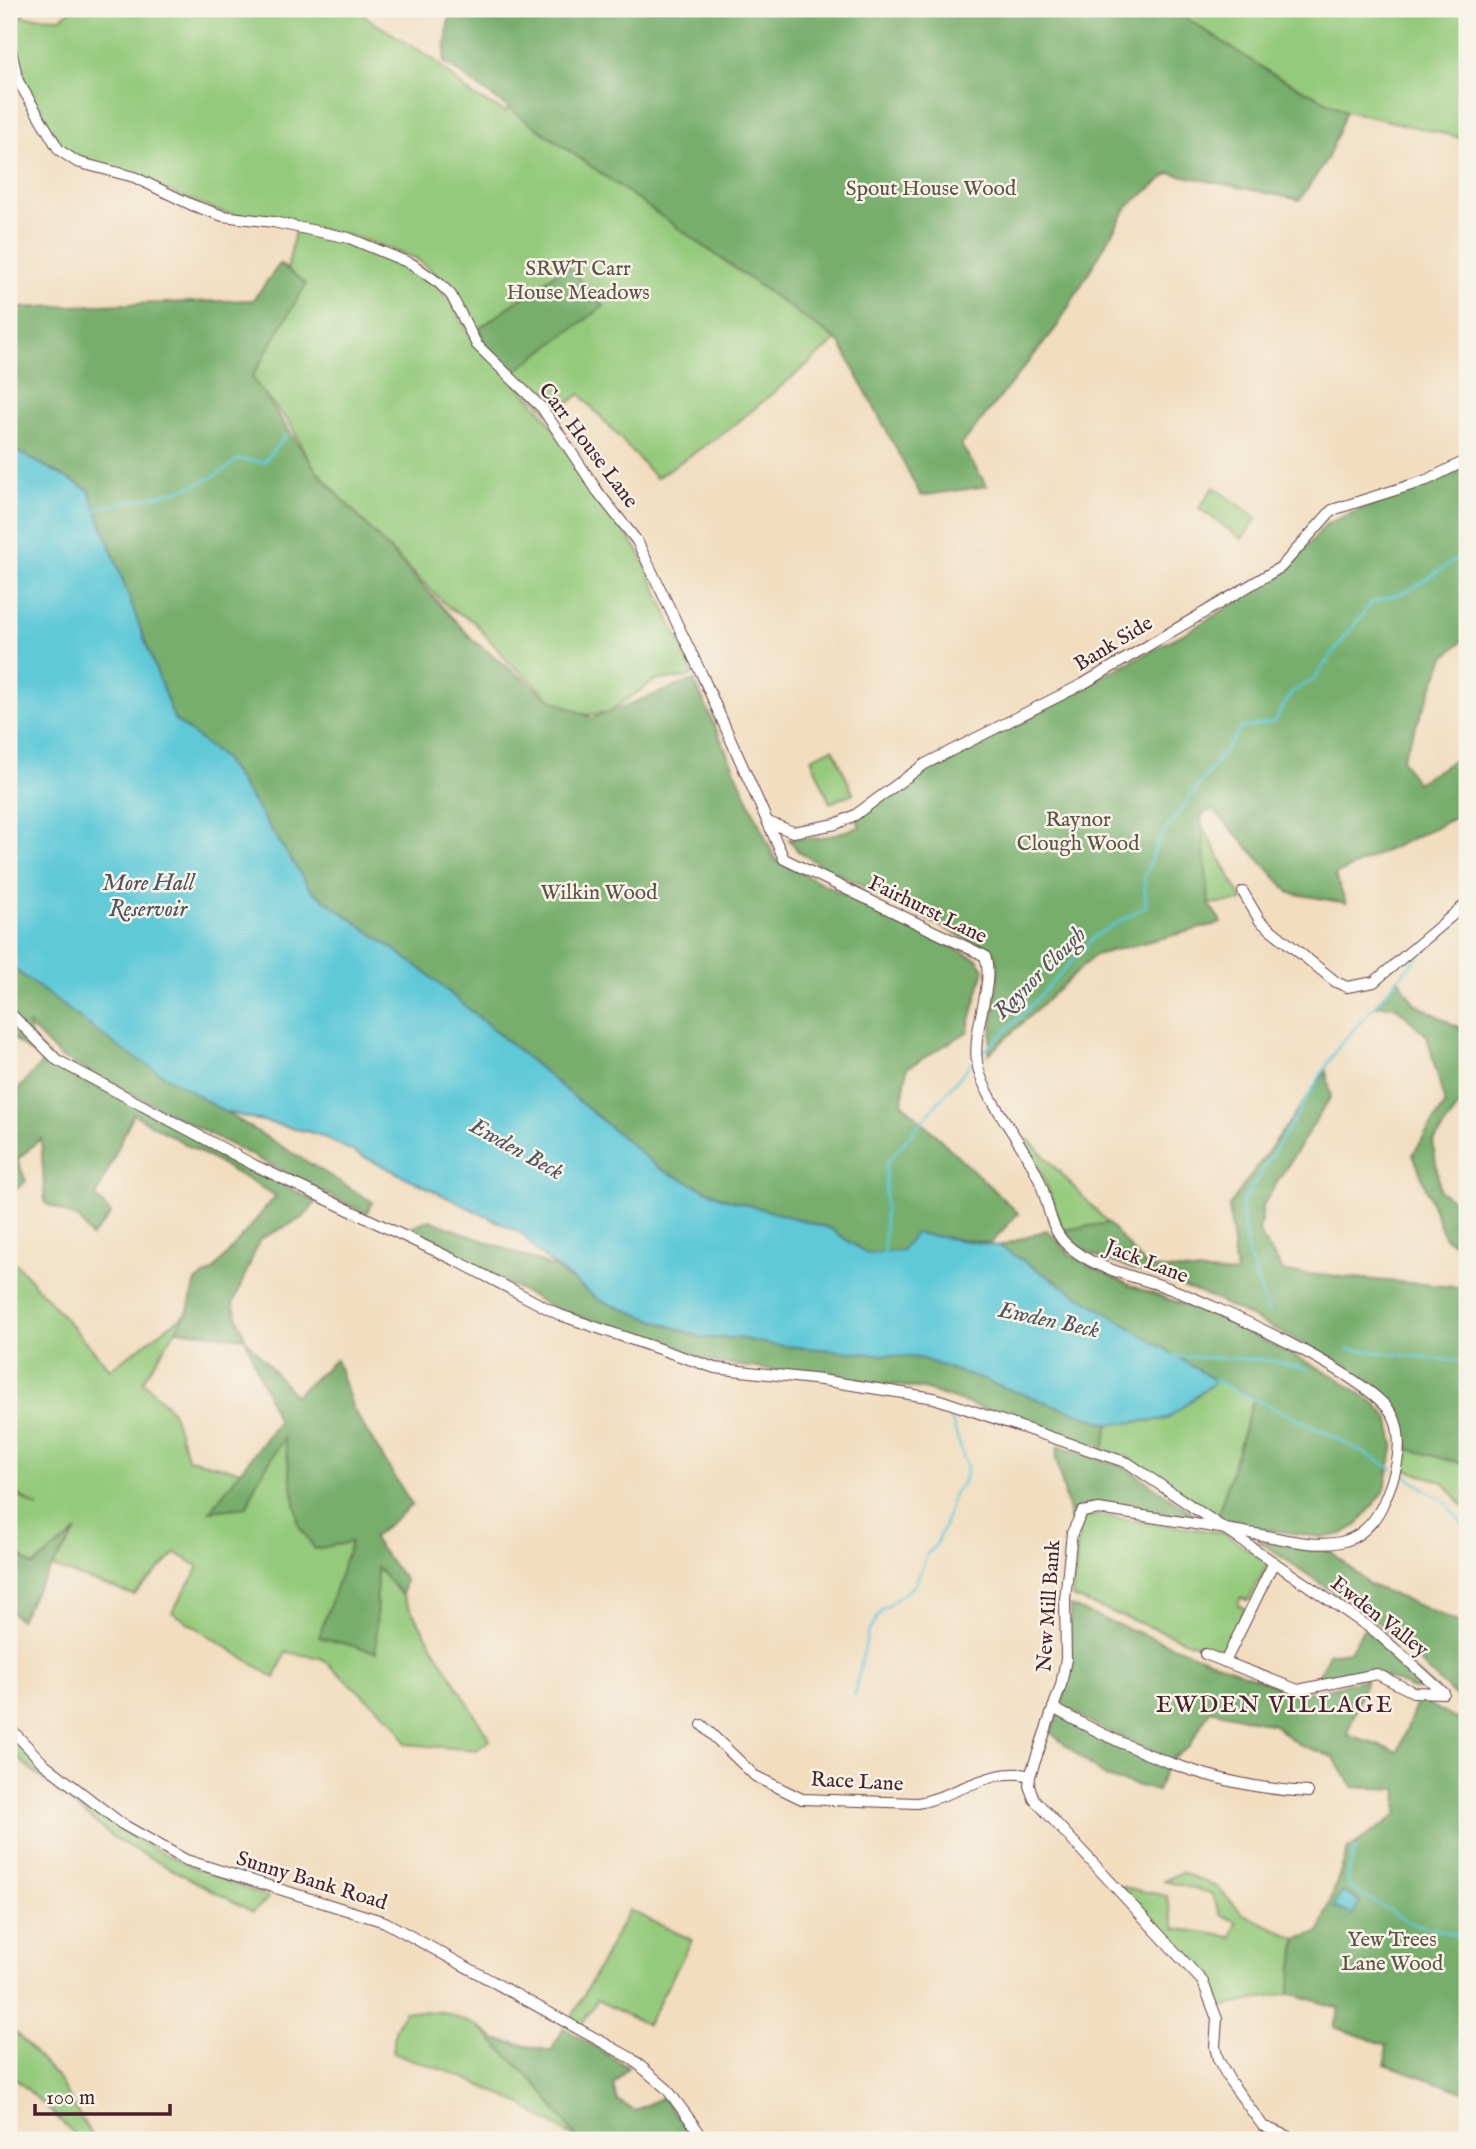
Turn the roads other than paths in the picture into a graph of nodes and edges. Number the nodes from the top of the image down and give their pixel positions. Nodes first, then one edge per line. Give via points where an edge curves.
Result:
1 (9, 41) edge
2 (1467, 460) edge
3 (767, 822) junction
4 (1243, 892) dead end
5 (1467, 903) edge
6 (9, 1012) edge
7 (980, 1075) joint
8 (1400, 1453) joint
9 (1226, 1529) junction
10 (1274, 1562) junction
11 (1205, 1654) dead end
12 (1225, 1661) junction
13 (1053, 1707) junction
14 (702, 1724) dead end
15 (9, 1727) edge
16 (1030, 1776) junction
17 (1308, 1792) dead end
18 (705, 2140) edge
19 (1296, 2140) edge

1 - 3 street, Carr House Lane via 18,80 59,150 68,157 134,177 223,216 349,238 412,264 446,290 477,345 542,408 637,541
2 - 3 street, Bank Side via 1427,480 1332,510 1281,567 1083,684 925,764 836,824 793,832
3 - 7 street, Fairhurst Lane via 780,853 789,862 985,956 989,968 975,1032
4 - 5 street via 1260,921 1347,987 1374,982
6 - 9 street, Ewden Valley via 57,1060 254,1165 560,1315 715,1368 934,1398 1128,1463
7 - 8 street, Jack Lane via 1038,1177 1051,1221 1064,1242 1131,1278 1217,1309 1349,1377 1381,1398 1395,1418
8 - 9 street, New Mill Bank via 1389,1490 1371,1524 1350,1540 1306,1542
9 - 10 street, Ewden Valley
9 - 13 street, New Mill Bank via 1099,1509 1082,1512 1072,1533 1065,1599 1066,1658
10 - 12 street
10 - 12 street, Ewden Valley via 1377,1632 1444,1693 1413,1692 1377,1674 1298,1690
11 - 12 street, Ewden Valley
13 - 16 street, New Mill Bank
13 - 17 street via 1177,1766 1266,1790
14 - 16 street, Race Lane via 755,1776 802,1799 917,1803 991,1779 1021,1773
15 - 18 street, Sunny Bank Road via 43,1763 122,1824 187,1860 385,1922 631,2058 667,2089
16 - 19 street via 1034,1799 1203,1982 1217,2019 1218,2059 1252,2112 1263,2126

